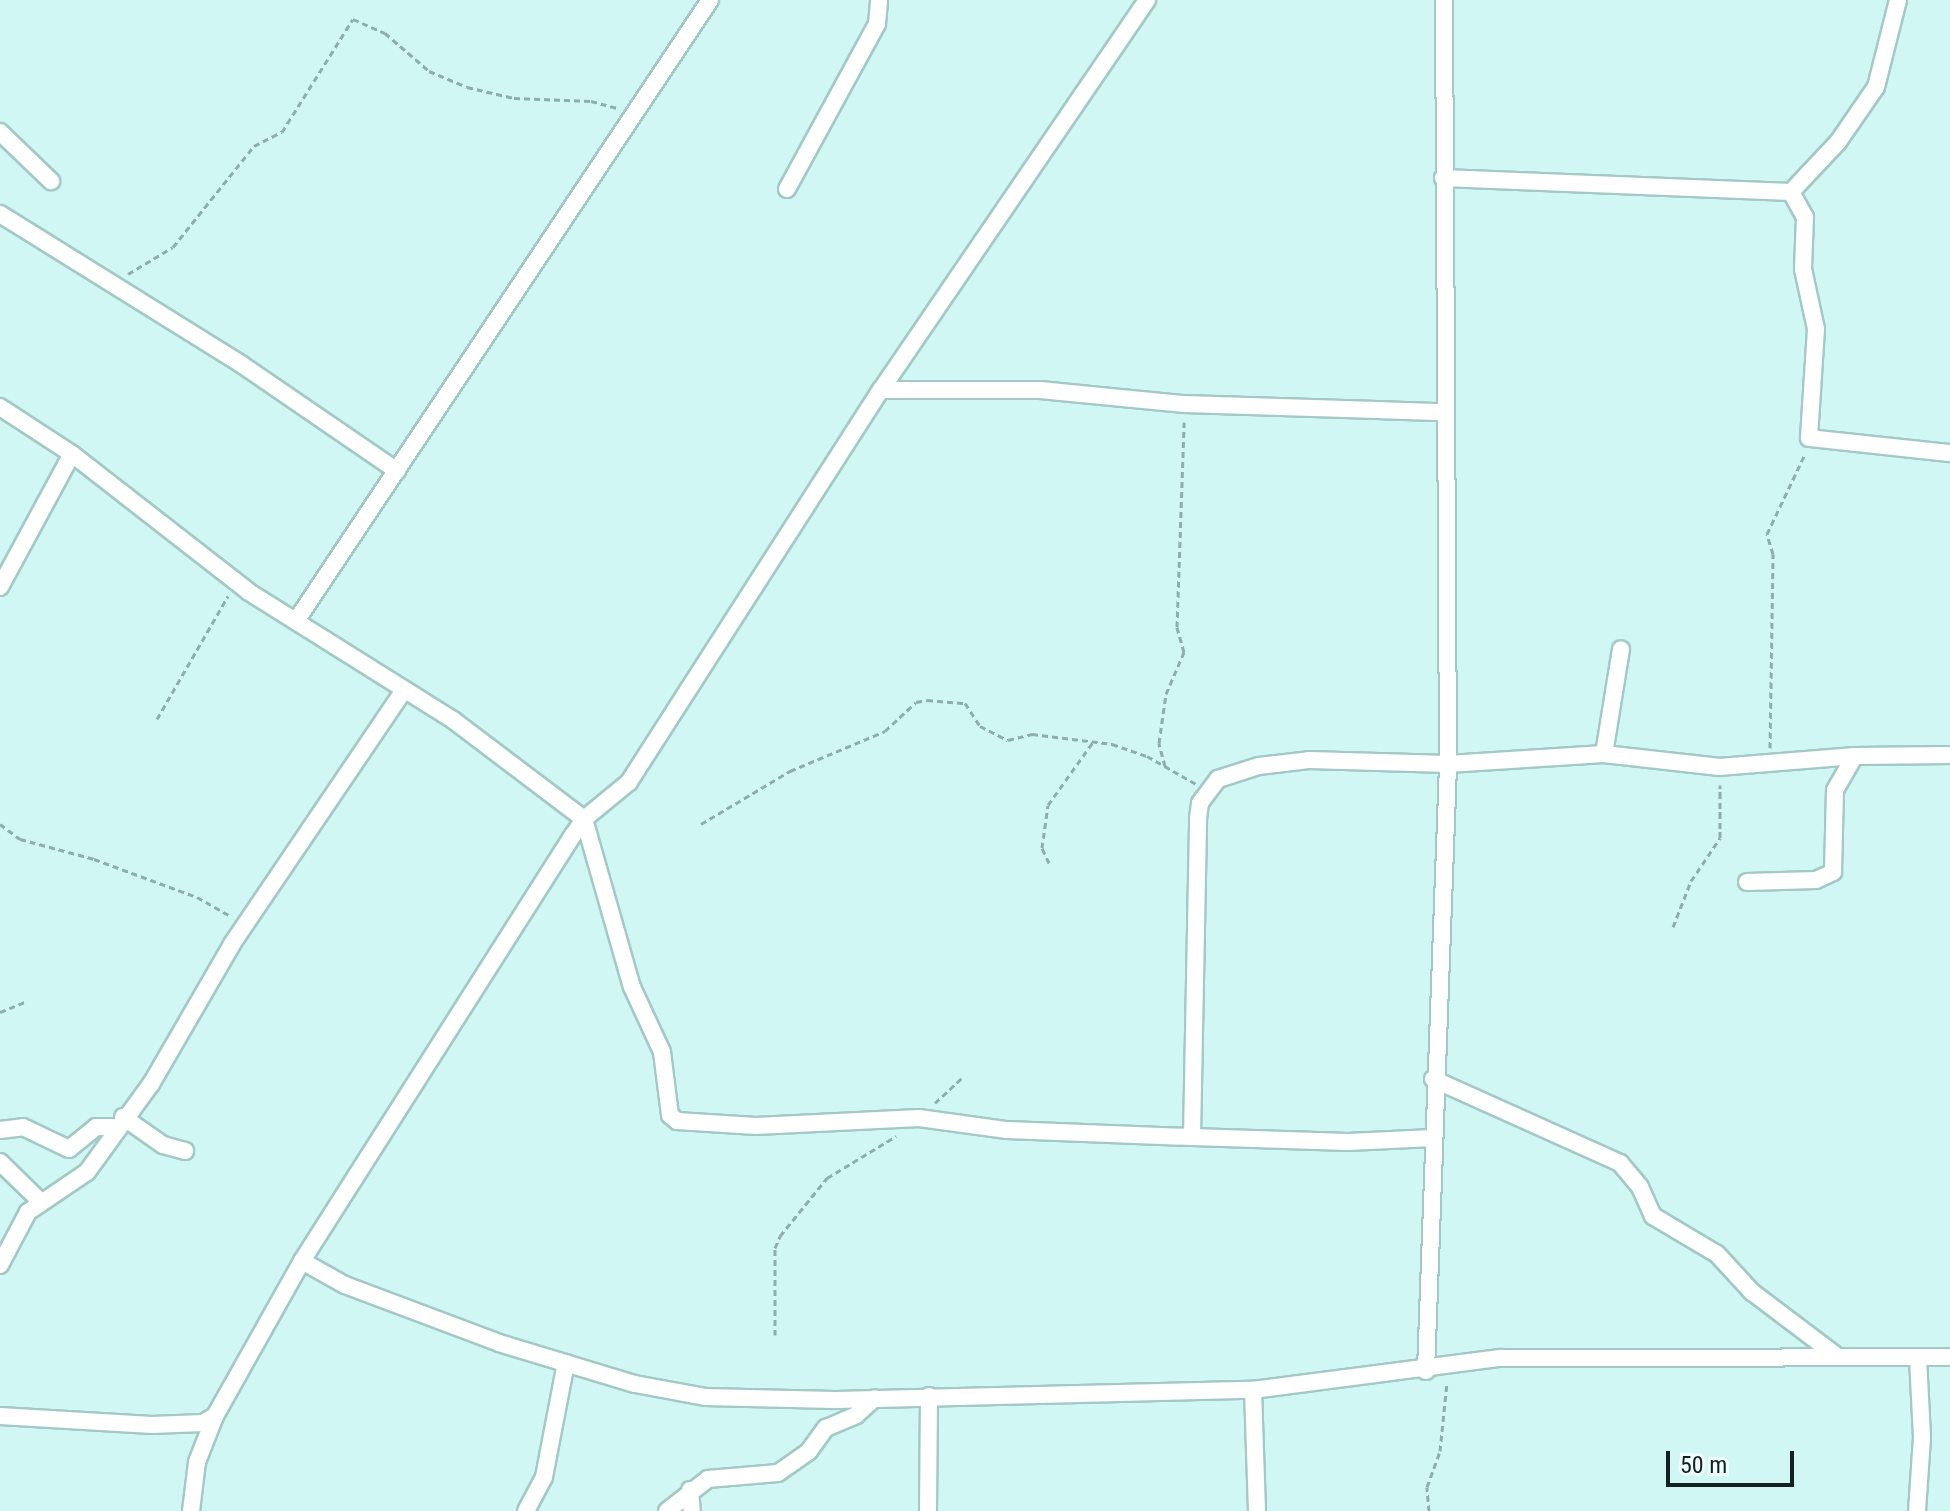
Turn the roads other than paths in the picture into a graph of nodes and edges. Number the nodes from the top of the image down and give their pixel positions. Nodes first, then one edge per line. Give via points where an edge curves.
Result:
1 (710, 0) edge
2 (879, 0) edge
3 (1147, 0) edge
4 (1444, 0) edge
5 (1898, 0) edge
6 (0, 132) edge
7 (1443, 178) junction
8 (51, 181) dead end
9 (787, 189) dead end
10 (1791, 192) junction
11 (0, 214) edge
12 (881, 390) junction
13 (0, 407) edge
14 (1443, 412) junction
15 (1950, 453) edge
16 (72, 454) junction
17 (397, 471) junction
18 (0, 587) edge
19 (296, 621) junction
20 (1621, 649) dead end
21 (404, 690) junction
22 (1604, 754) junction
23 (1950, 755) edge
24 (1855, 756) junction
25 (1448, 764) junction
26 (584, 819) junction
27 (1747, 882) dead end
28 (1433, 1079) junction
29 (120, 1122) junction
30 (0, 1130) edge
31 (1192, 1137) junction
32 (1433, 1138) junction
33 (185, 1151) dead end
34 (0, 1162) edge
35 (40, 1201) junction
36 (302, 1261) junction
37 (0, 1265) edge
38 (1834, 1354) junction
39 (1950, 1357) edge
40 (1918, 1359) junction
41 (566, 1363) junction
42 (1426, 1371) junction
43 (1253, 1390) junction
44 (929, 1396) junction
45 (875, 1398) junction
46 (0, 1416) edge
47 (215, 1416) junction
48 (690, 1490) junction
49 (191, 1511) edge
50 (526, 1511) edge
51 (667, 1511) edge
52 (692, 1511) edge
53 (928, 1511) edge
54 (1257, 1511) edge
55 (1917, 1511) edge

1 - 17 street
2 - 9 street via 877,24
3 - 12 street
4 - 7 street
5 - 10 street via 1876,87 1838,142
6 - 8 street
7 - 10 street
7 - 14 street
10 - 15 street via 1805,217 1803,269 1816,329 1811,440
11 - 17 street via 109,279
12 - 14 street via 1040,390 1184,404
12 - 26 street via 634,775
13 - 16 street
14 - 25 street
16 - 18 street
16 - 19 street via 238,584
17 - 19 street
19 - 21 street
20 - 22 street
21 - 26 street via 453,720
21 - 29 street via 244,925 151,1084
22 - 24 street via 1719,767
22 - 25 street
23 - 24 street
24 - 27 street via 1835,790 1833,872 1816,880
25 - 28 street
25 - 31 street via 1284,762 1232,773 1206,790 1198,819
26 - 31 street via 632,987 662,1052 673,1119 693,1126 756,1126 919,1118 1007,1130
26 - 36 street
28 - 32 street
28 - 38 street via 1620,1163 1640,1187 1653,1216 1717,1254 1752,1292
29 - 30 street via 96,1127 69,1149 23,1127
29 - 33 street
29 - 35 street via 87,1172
31 - 32 street via 1348,1142
32 - 42 street
34 - 35 street
35 - 37 street via 22,1220
36 - 41 street via 382,1300
36 - 47 street
38 - 40 street
38 - 42 street via 1669,1360 1500,1358
39 - 40 street
40 - 55 street via 1922,1437
41 - 45 street via 705,1397
41 - 50 street via 544,1477
42 - 43 street
43 - 44 street
43 - 54 street
44 - 45 street
44 - 53 street
45 - 48 street via 856,1415 826,1428 809,1451 778,1473 708,1479
46 - 47 street via 152,1425 203,1423
47 - 49 street via 197,1462
48 - 51 street
48 - 52 street

